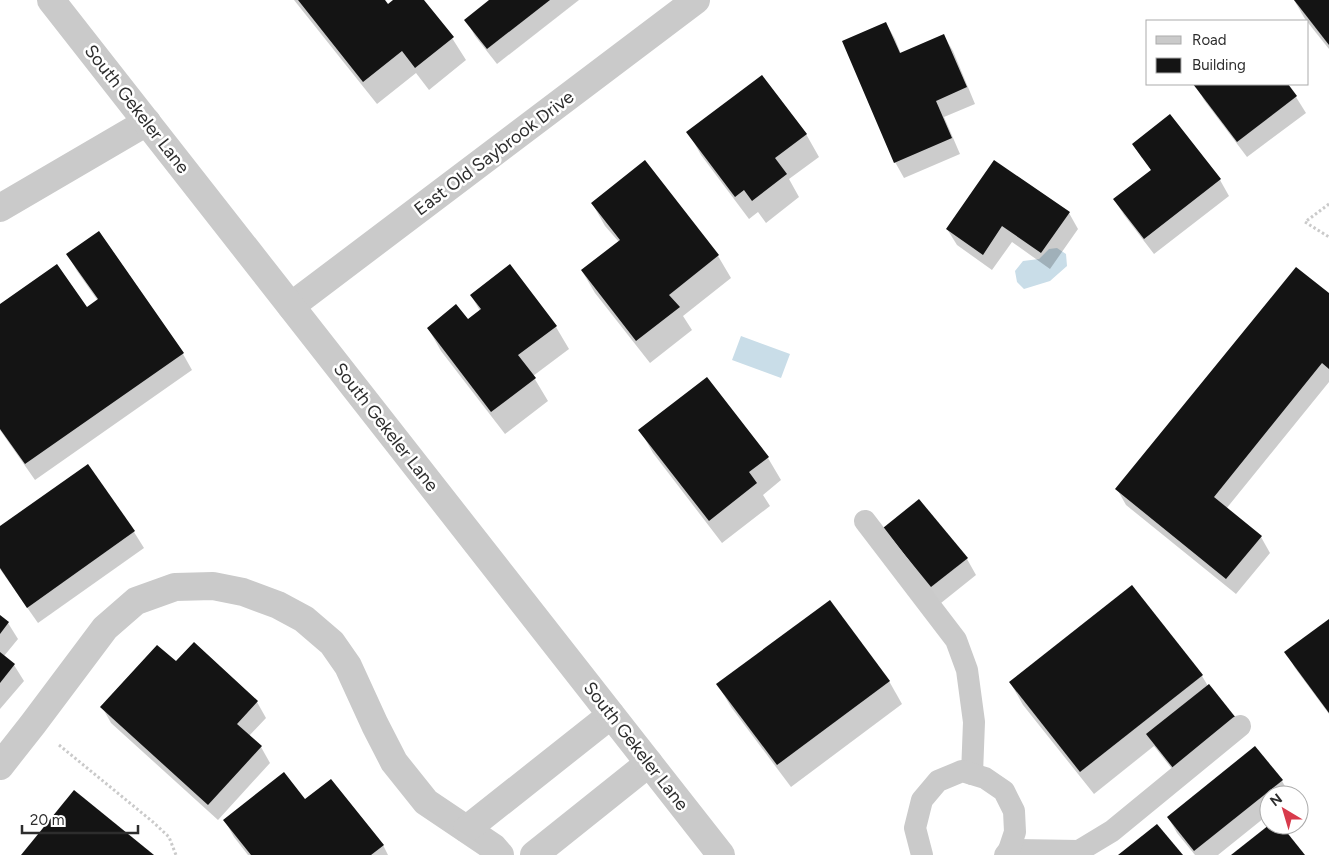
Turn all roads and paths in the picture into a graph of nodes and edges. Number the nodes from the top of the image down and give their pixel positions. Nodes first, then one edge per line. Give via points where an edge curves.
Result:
1 (52, 0) edge
2 (696, 0) edge
3 (147, 122) junction
4 (1329, 204) edge
5 (0, 208) edge
6 (1329, 237) edge
7 (291, 306) junction
8 (865, 521) dead end
9 (611, 715) junction
10 (1240, 726) dead end
11 (56, 743) dead end
12 (649, 764) junction
13 (0, 766) edge
14 (972, 774) junction
15 (467, 830) junction
16 (1007, 853) edge
17 (176, 855) edge
18 (500, 855) edge
19 (534, 855) edge
20 (721, 855) edge
21 (922, 855) edge

1 - 3 street, South Gekeler Lane
2 - 7 street, East Old Saybrook Drive
3 - 5 street
3 - 7 street, South Gekeler Lane
4 - 6 path via 1305,222
7 - 9 street, South Gekeler Lane
8 - 14 lane via 956,640 967,670 974,722
9 - 12 street, South Gekeler Lane
9 - 15 street
10 - 16 lane via 1112,831 1079,851
11 - 17 path via 164,832
12 - 19 street
12 - 20 street, South Gekeler Lane
13 - 15 street via 105,628 136,601 174,587 212,586 278,604 304,619 332,643 348,666 394,762 426,802
14 - 16 lane via 985,778 1004,791 1014,811 1015,832
14 - 21 lane via 962,771 938,781 922,800 915,828
15 - 18 street

